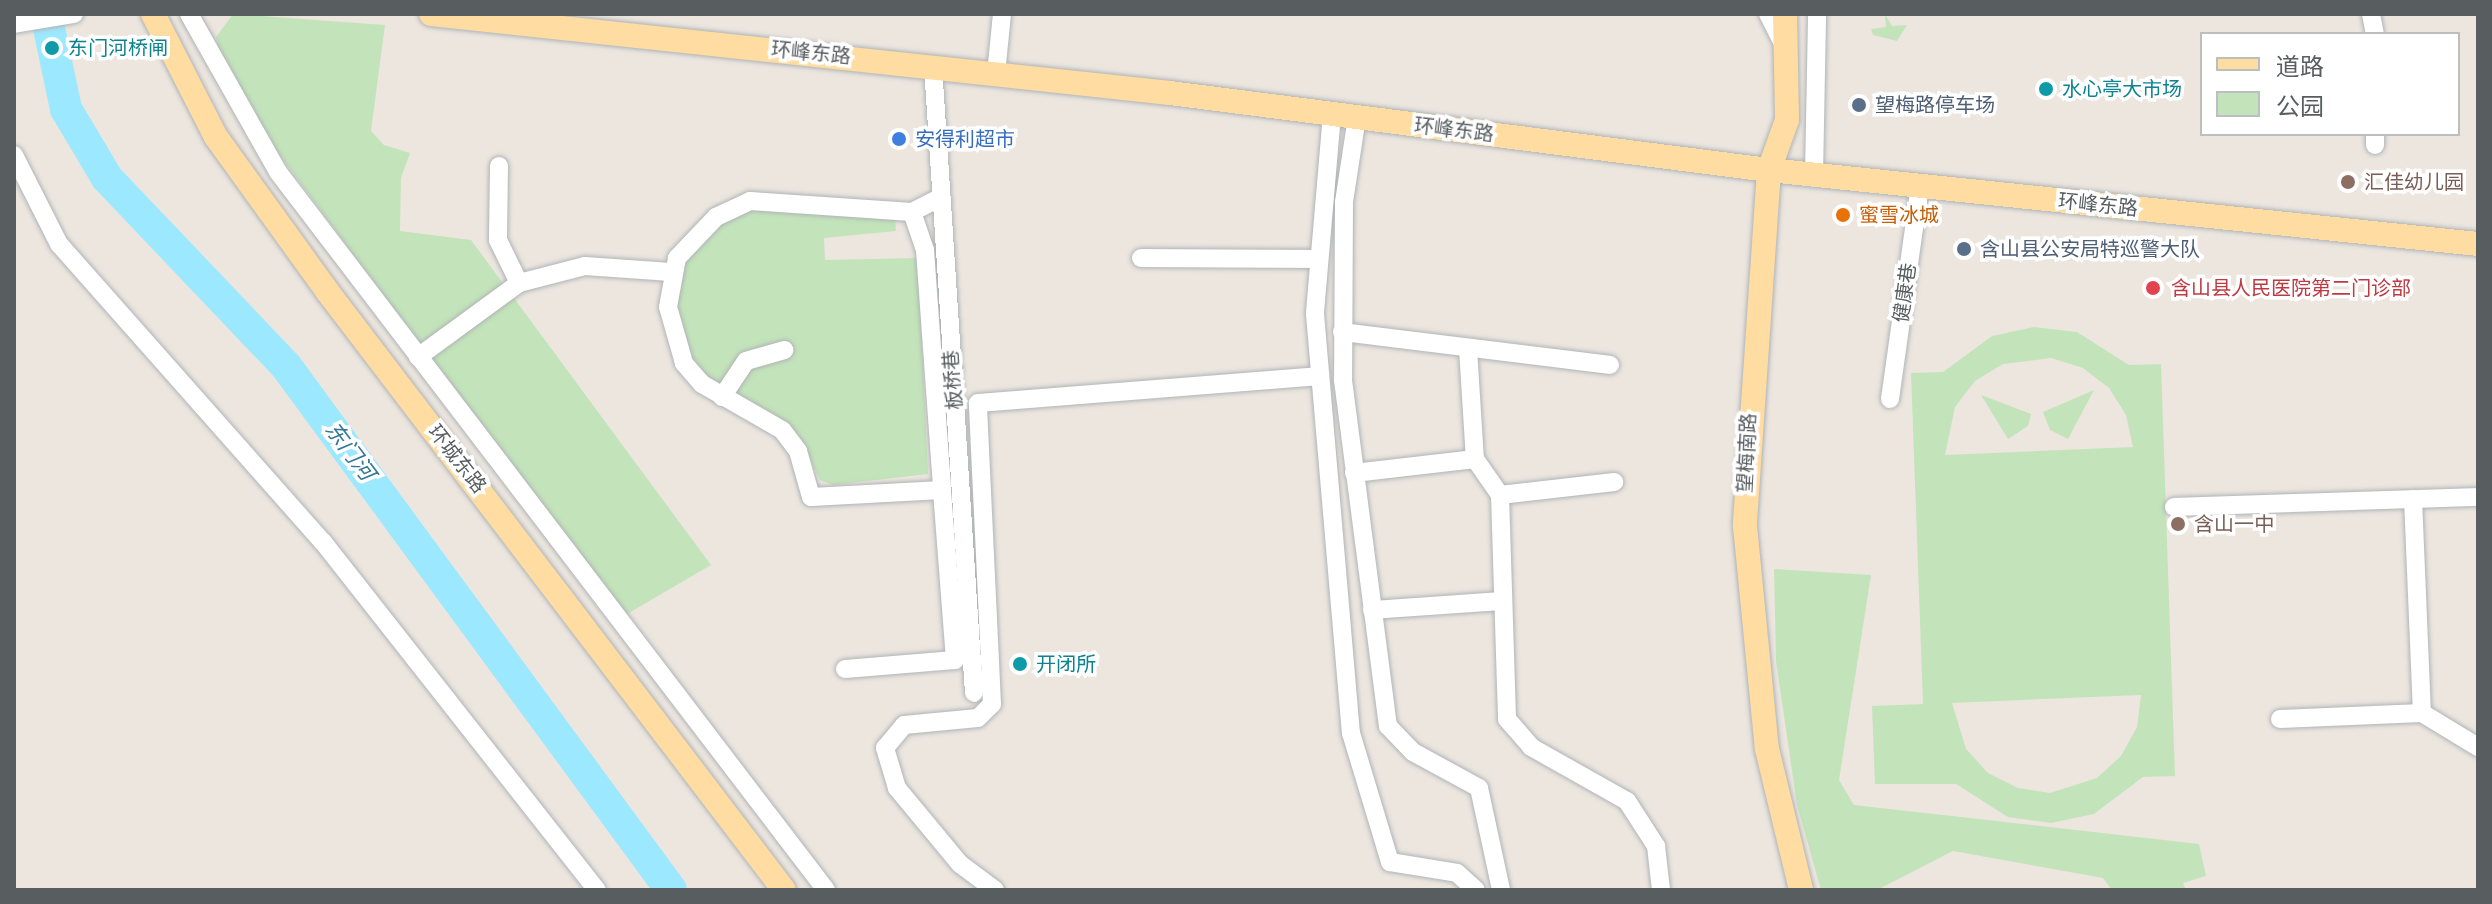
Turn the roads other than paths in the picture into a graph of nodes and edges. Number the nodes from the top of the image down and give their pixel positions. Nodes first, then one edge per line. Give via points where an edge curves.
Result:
1 (74, 14) edge
2 (153, 14) edge
3 (189, 14) edge
4 (431, 14) edge
5 (1002, 14) edge
6 (1768, 14) edge
7 (1785, 14) edge
8 (1817, 14) edge
9 (14, 24) edge
10 (1788, 53) junction
11 (933, 66) junction
12 (996, 74) junction
13 (1332, 114) junction
14 (1357, 117) junction
15 (14, 155) edge
16 (499, 166) dead end
17 (1769, 170) junction
18 (1814, 175) junction
19 (1920, 186) junction
20 (941, 197) junction
21 (912, 212) junction
22 (2478, 244) edge
23 (1141, 258) dead end
24 (1314, 259) junction
25 (671, 272) junction
26 (519, 283) junction
27 (1342, 332) junction
28 (1468, 349) junction
29 (784, 350) dead end
30 (418, 357) junction
31 (1610, 365) dead end
32 (1318, 376) junction
33 (722, 397) junction
34 (1890, 399) dead end
35 (1475, 459) junction
36 (1354, 473) junction
37 (1614, 482) dead end
38 (942, 490) junction
39 (1500, 495) junction
40 (2478, 497) edge
41 (2413, 499) junction
42 (2174, 507) dead end
43 (1500, 601) junction
44 (1372, 610) junction
45 (845, 669) dead end
46 (974, 693) dead end
47 (2422, 713) junction
48 (2280, 719) dead end
49 (2478, 747) edge
50 (597, 890) edge
51 (784, 890) edge
52 (826, 890) edge
53 (995, 890) edge
54 (1476, 890) edge
55 (1501, 890) edge
56 (1661, 890) edge
57 (1801, 890) edge

1 - 9 street
2 - 51 main road, 环城东路 via 216,137 299,253
3 - 30 street via 251,133
4 - 11 main road, 环峰东路
5 - 12 street
6 - 10 street
7 - 10 main road, 望梅南路
8 - 18 street
10 - 17 main road, 望梅南路 via 1787,120
11 - 12 main road, 环峰东路
11 - 20 street, 板桥巷
12 - 13 main road, 环峰东路
13 - 14 main road, 环峰东路
13 - 24 street
14 - 17 main road, 环峰东路
14 - 27 street via 1344,202
15 - 50 street via 59,244 323,542
16 - 26 street via 498,240
17 - 18 main road, 环峰东路
17 - 57 main road, 望梅南路 via 1744,478 1747,584 1767,749
18 - 19 main road, 环峰东路
19 - 22 main road, 环峰东路
19 - 34 street, 健康巷
20 - 21 street
20 - 46 street, 板桥巷
21 - 25 street via 750,201 704,226
21 - 38 street via 925,250
23 - 24 street
24 - 32 street
25 - 26 street via 585,266
25 - 33 street via 674,345 702,384
26 - 30 street
27 - 28 street
27 - 36 street
28 - 31 street
28 - 35 street
29 - 33 street via 746,361
30 - 52 street
32 - 53 street via 978,403 992,704 978,718 904,725 885,748 897,788 960,864
32 - 54 street via 1351,733 1383,852 1398,867 1467,876
33 - 38 street via 790,439 811,497
35 - 36 street
35 - 39 street
36 - 44 street
37 - 39 street
38 - 45 street via 955,660
39 - 43 street
40 - 41 street
41 - 42 street
41 - 47 street
43 - 44 street
43 - 56 street via 1507,719 1515,733 1627,801 1656,846
44 - 55 street via 1388,726 1413,752 1479,788
47 - 48 street
47 - 49 street

